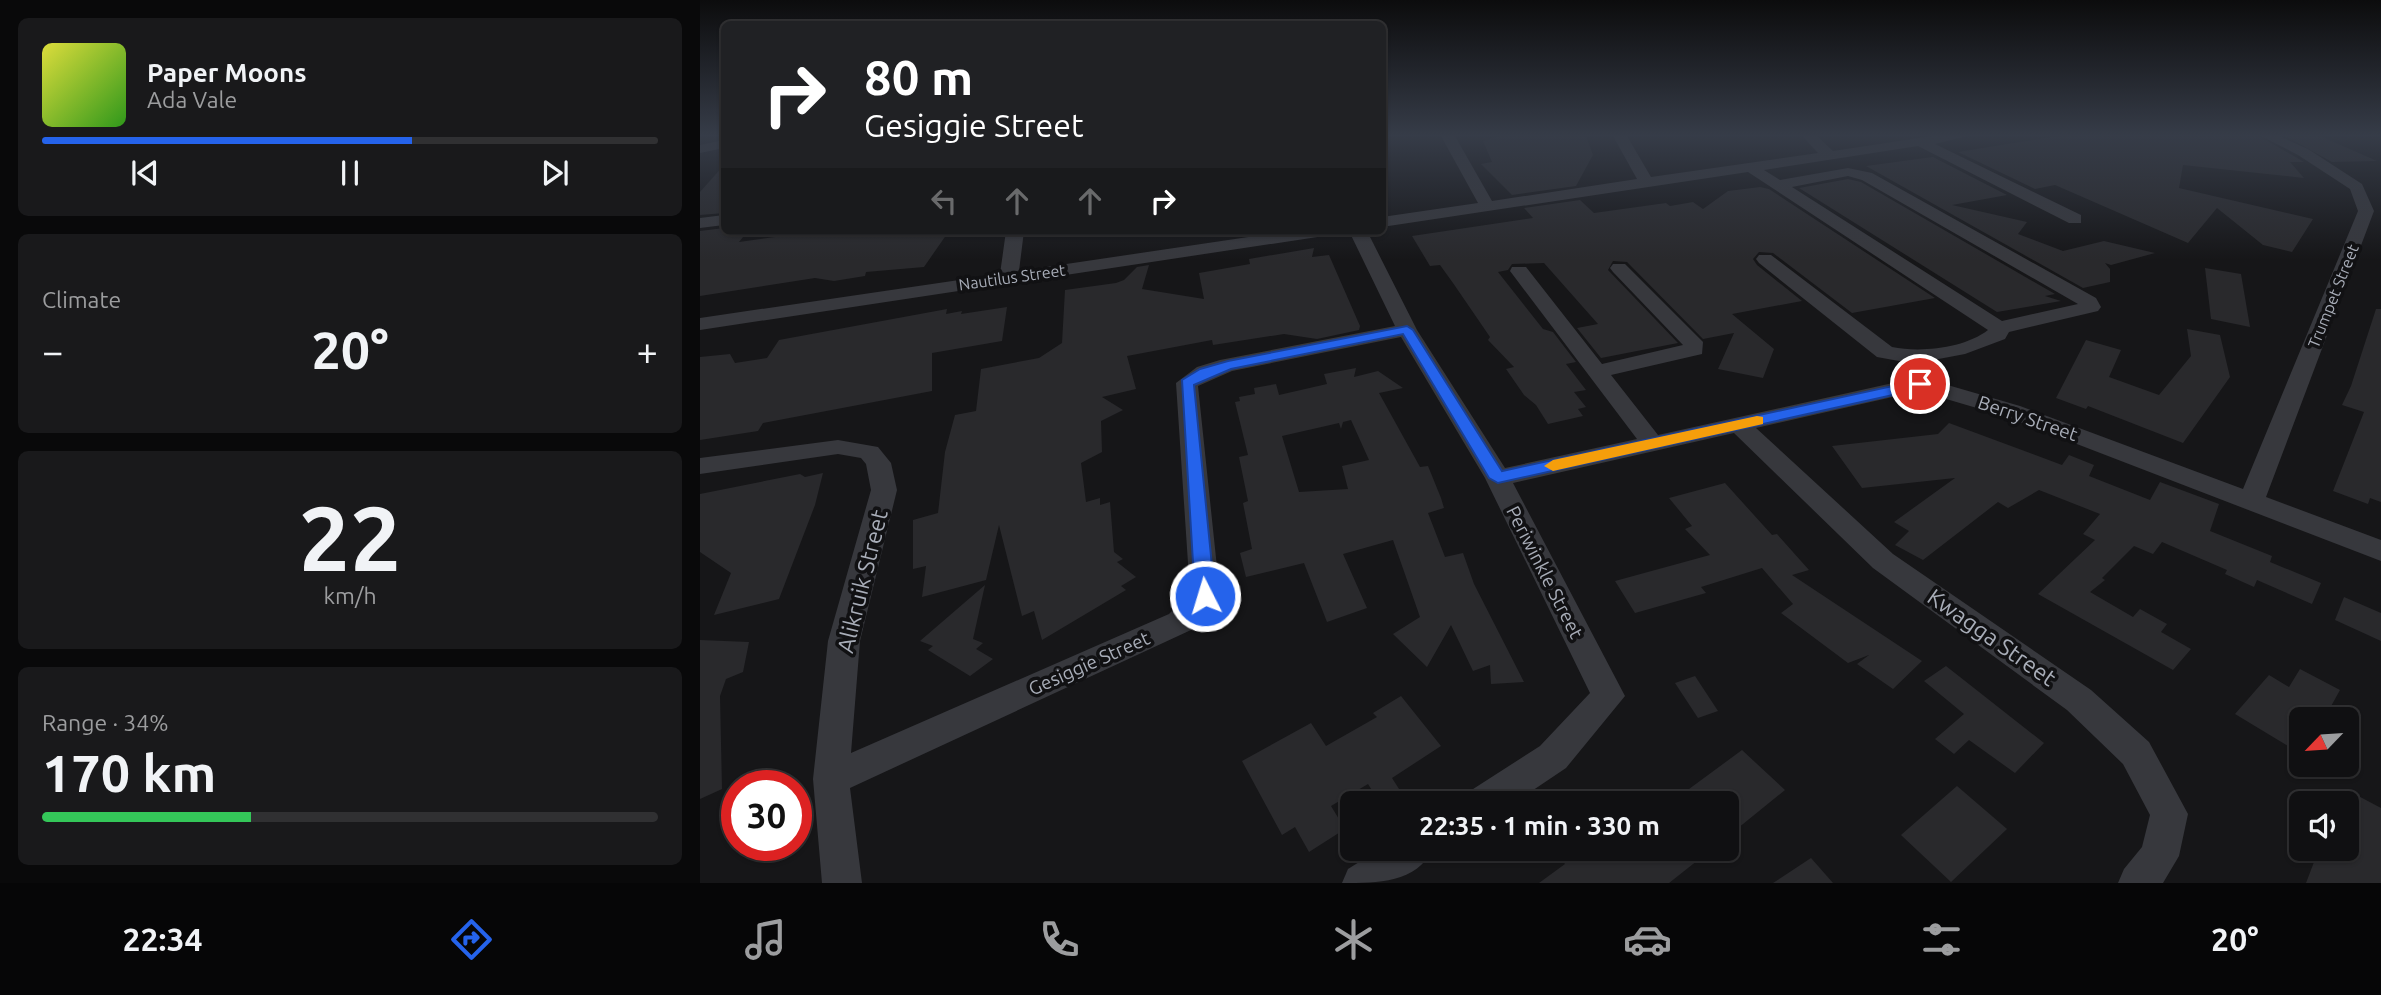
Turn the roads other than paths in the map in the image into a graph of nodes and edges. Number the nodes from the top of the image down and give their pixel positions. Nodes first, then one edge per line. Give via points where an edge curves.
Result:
1 (1471, 177) edge
2 (1644, 177) edge
3 (1691, 177) edge
4 (1766, 177) edge
5 (1821, 177) edge
6 (1869, 177) edge
7 (1991, 177) edge
8 (2342, 177) edge
9 (1647, 183) junction
10 (1778, 185) junction
11 (1488, 207) junction
12 (2075, 219) dead end
13 (721, 220) edge
14 (1386, 221) edge
15 (700, 223) edge
16 (1014, 235) edge
17 (1297, 235) edge
18 (1360, 235) edge
19 (1765, 259) dead end
20 (1619, 268) dead end
21 (1519, 271) dead end
22 (1009, 278) junction
23 (700, 324) edge
24 (1999, 328) junction
25 (1407, 330) junction
26 (1599, 371) junction
27 (1738, 425) junction
28 (1653, 444) junction
29 (700, 466) edge
30 (1498, 478) junction
31 (2251, 501) junction
32 (2381, 551) edge
33 (831, 779) junction
34 (1501, 791) edge
35 (1396, 861) edge
36 (842, 883) edge
37 (1362, 883) edge
38 (2138, 883) edge

1 - 11 street
2 - 9 street
3 - 9 street
4 - 10 street
5 - 10 street
6 - 24 street via 2091,307
7 - 12 street
8 - 31 street, Trumpet Street via 2357,187 2366,211
9 - 11 street
10 - 24 street
11 - 14 street
13 - 15 street
16 - 22 street
17 - 22 street, Nautilus Street
18 - 25 street, Periwinkle Street
19 - 24 street via 1885,352 1898,356 1960,348 1998,335
20 - 26 street via 1693,342 1694,349
21 - 26 street
22 - 23 street, Nautilus Street
25 - 30 street, Periwinkle Street
25 - 33 street, Gesiggie Street via 1228,365 1187,383 1205,596 1180,622
26 - 28 street
27 - 28 street, Berry Street
27 - 31 street, Berry Street via 1920,384 2012,411
27 - 38 street, Kwagga Street via 1882,561 2079,700 2136,753 2169,814 2159,856
28 - 30 street, Berry Street
29 - 33 street, Alikruik Street via 838,447 869,452 878,463 884,490 844,642
30 - 34 street, Periwinkle Street via 1608,696 1553,757
31 - 32 street, Berry Street
33 - 36 street, Alikruik Street
35 - 37 street

